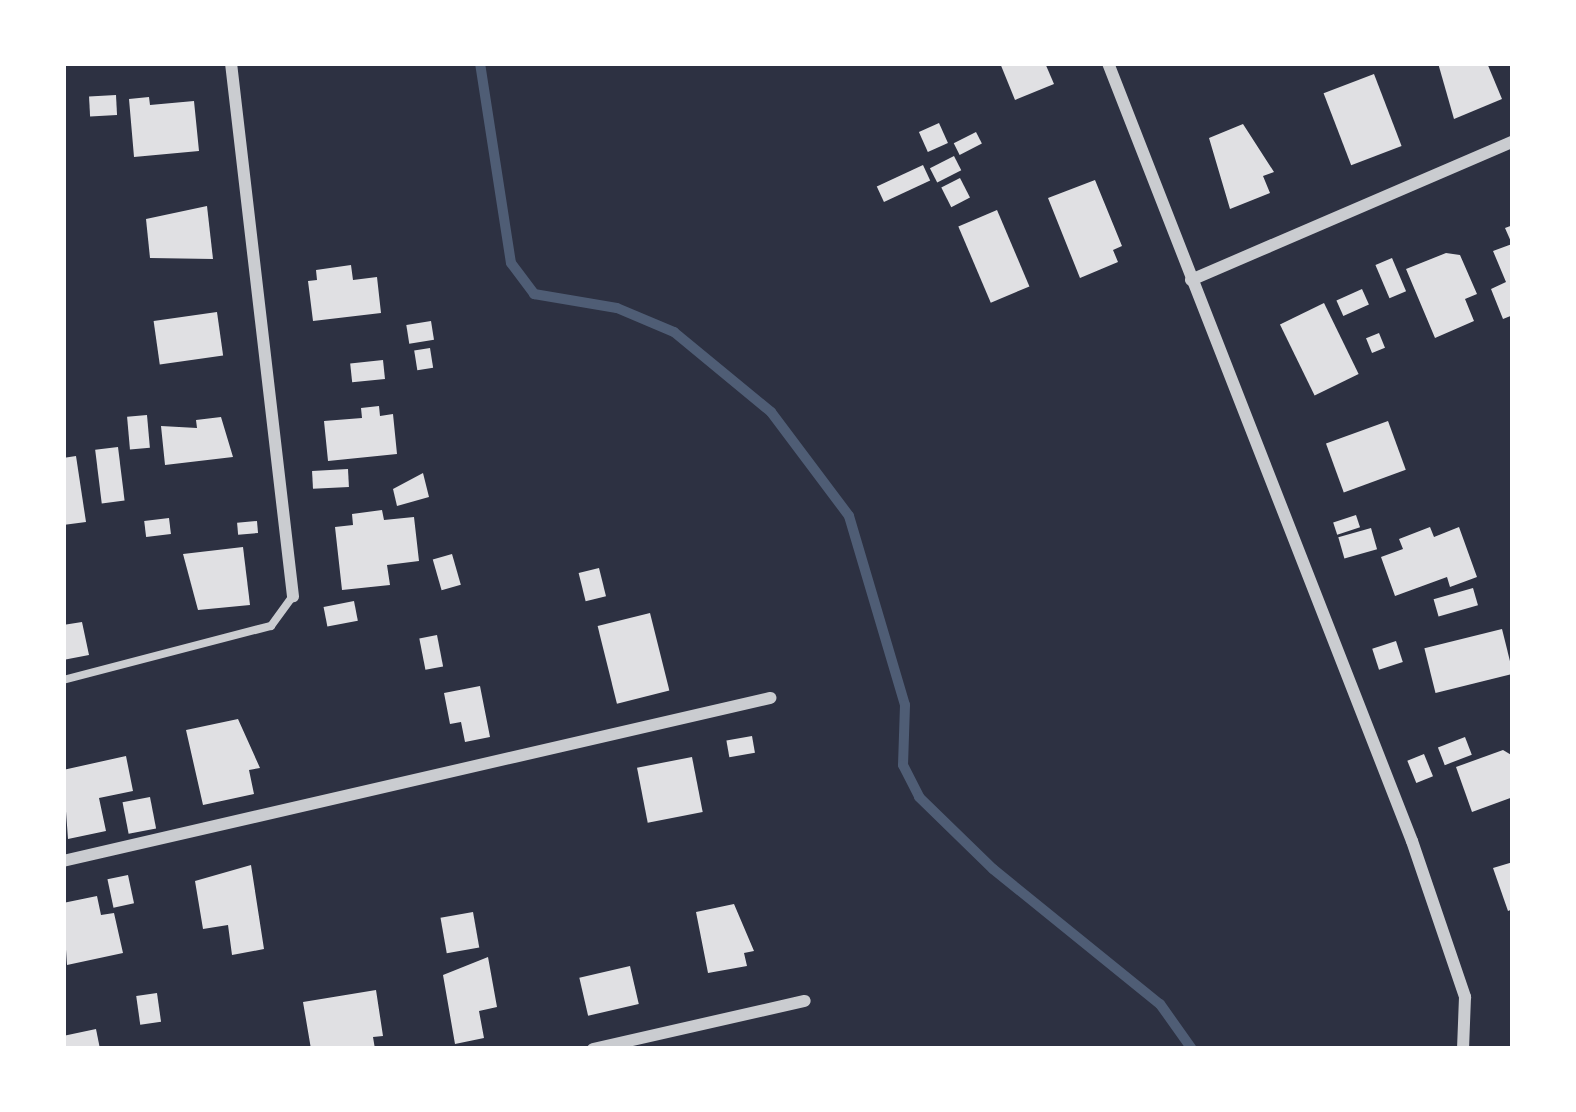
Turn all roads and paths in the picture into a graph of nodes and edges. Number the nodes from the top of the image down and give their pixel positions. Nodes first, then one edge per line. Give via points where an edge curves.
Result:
1 (230, 63) edge
2 (1108, 63) edge
3 (1513, 141) edge
4 (1191, 280) junction
5 (293, 596) joint
6 (63, 680) edge
7 (770, 698) dead end
8 (63, 861) edge
9 (805, 1001) dead end
10 (593, 1049) edge
11 (1463, 1049) edge

1 - 5 street
2 - 4 street
3 - 4 street
4 - 11 street via 1412,841 1465,997
5 - 6 lane via 271,626
7 - 8 street
9 - 10 street

